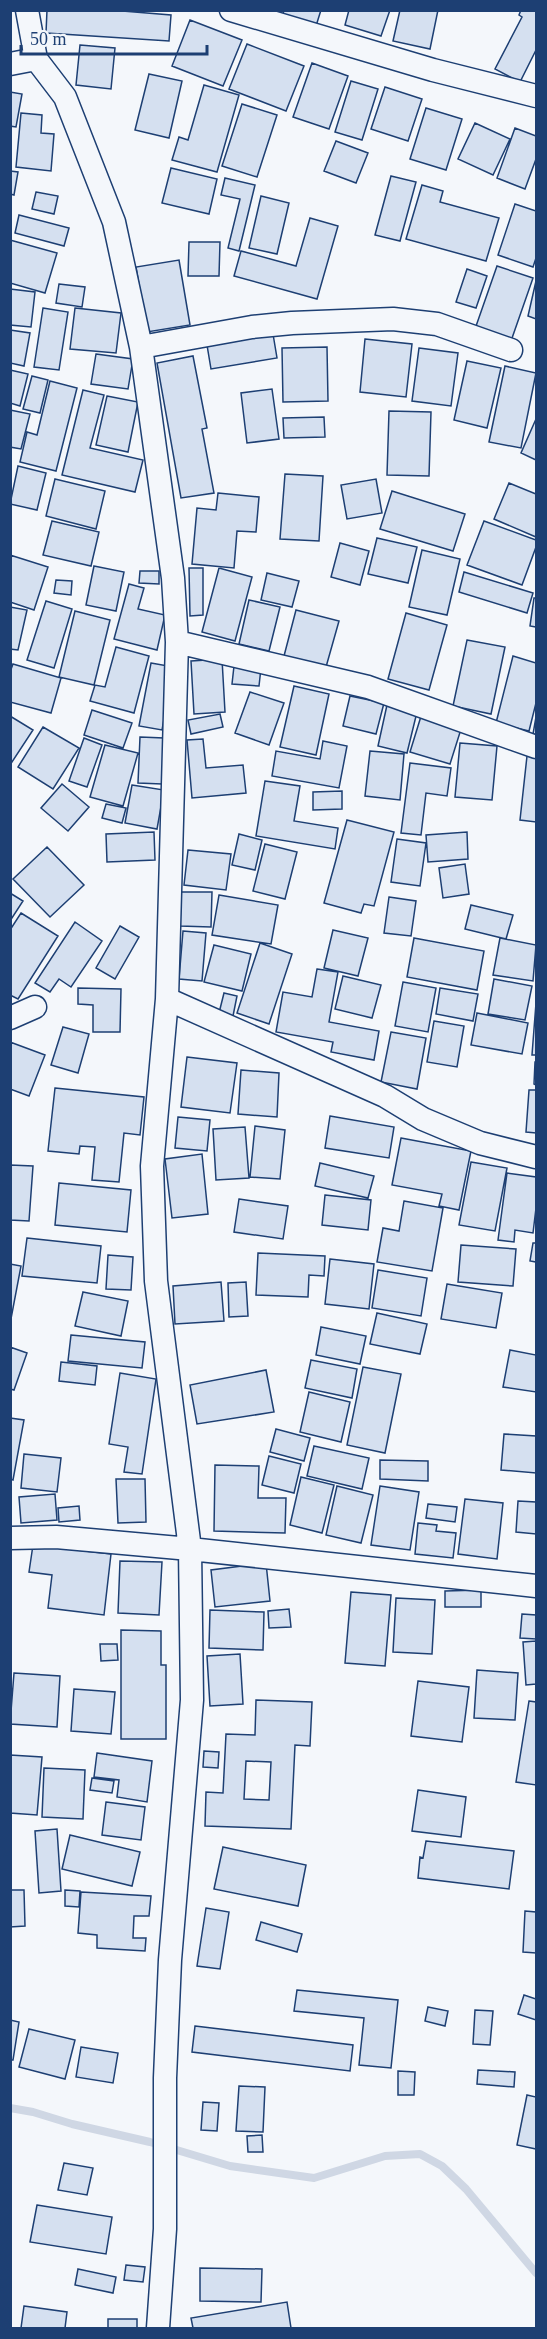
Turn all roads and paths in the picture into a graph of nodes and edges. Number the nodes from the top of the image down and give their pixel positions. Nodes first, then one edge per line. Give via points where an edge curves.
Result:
1 (27, 10) edge
2 (231, 10) edge
3 (36, 59) junction
4 (10, 64) edge
5 (537, 96) edge
6 (141, 347) junction
7 (511, 351) dead end
8 (177, 642) junction
9 (537, 747) edge
10 (167, 999) junction
11 (35, 1007) dead end
12 (10, 1018) edge
13 (537, 1157) edge
14 (10, 1538) edge
15 (190, 1549) junction
16 (537, 1586) edge
17 (158, 2328) edge

1 - 3 street
2 - 5 street via 433,70
3 - 4 street
3 - 6 street via 65,97 114,222
6 - 7 street via 272,325 393,319 437,324
6 - 8 street via 173,578
8 - 9 street via 368,687
8 - 10 street
10 - 13 street via 385,1096 423,1119 480,1143
10 - 15 street via 152,1166 156,1281
11 - 12 street
14 - 15 street via 56,1537
15 - 16 street
15 - 17 street via 192,1700 170,1960 165,2229

